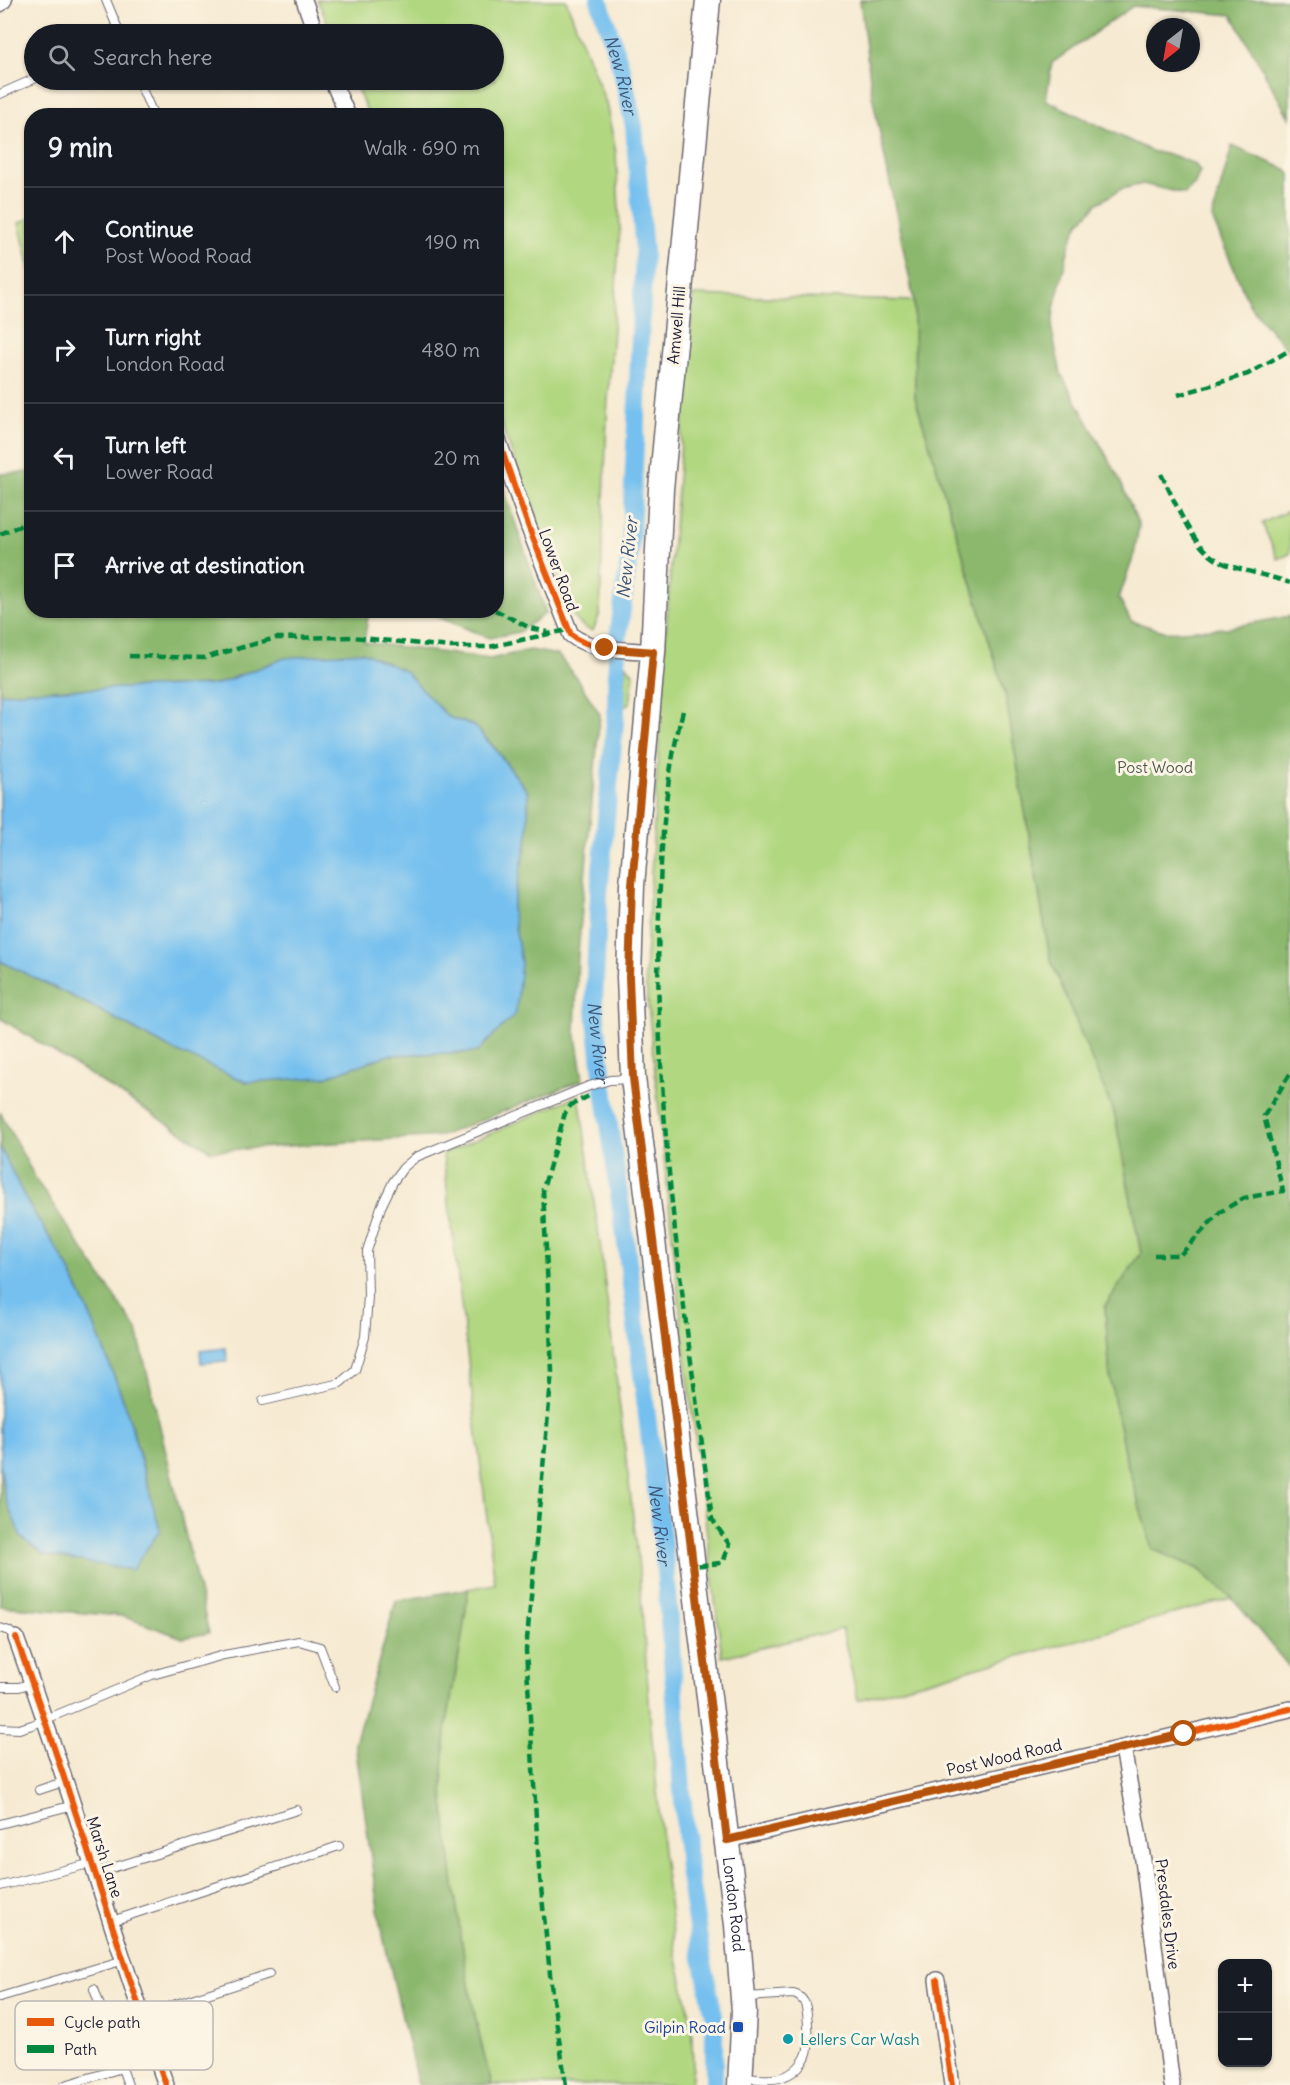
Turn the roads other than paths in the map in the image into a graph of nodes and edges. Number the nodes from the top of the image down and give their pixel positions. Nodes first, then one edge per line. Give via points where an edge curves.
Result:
1 (4, 0) edge
2 (106, 0) edge
3 (304, 0) edge
4 (708, 0) edge
5 (0, 4) edge
6 (116, 24) edge
7 (312, 24) edge
8 (24, 83) edge
9 (142, 90) edge
10 (336, 90) edge
11 (0, 94) edge
12 (150, 108) edge
13 (344, 108) edge
14 (504, 456) edge
15 (653, 652) junction
16 (622, 1079) junction
17 (263, 1401) dead end
18 (0, 1628) edge
19 (16, 1638) joint
20 (32, 1683) junction
21 (0, 1687) edge
22 (335, 1687) dead end
23 (1290, 1709) edge
24 (45, 1719) junction
25 (0, 1728) edge
26 (1123, 1748) junction
27 (66, 1781) junction
28 (39, 1790) dead end
29 (74, 1805) junction
30 (297, 1810) dead end
31 (0, 1824) edge
32 (727, 1840) junction
33 (339, 1846) dead end
34 (94, 1868) junction
35 (0, 1886) edge
36 (112, 1921) junction
37 (124, 1960) junction
38 (269, 1974) dead end
39 (937, 1980) dead end
40 (94, 1989) dead end
41 (0, 1997) edge
42 (743, 1997) junction
43 (98, 2001) edge
44 (137, 2001) edge
45 (185, 2001) edge
46 (115, 2070) edge
47 (123, 2070) edge
48 (161, 2070) edge
49 (741, 2081) edge
50 (65, 2085) edge
51 (128, 2085) edge
52 (166, 2085) edge
53 (952, 2085) edge
54 (1172, 2085) edge

1 - 5 street
2 - 6 lane
3 - 7 street
4 - 15 main road, Amwell Hill via 661,489
8 - 11 lane
9 - 12 lane
10 - 13 street
14 - 15 street, Lower Road via 567,630 581,643
15 - 16 main road, London Road via 632,885
16 - 17 lane via 595,1084 416,1157 403,1168 381,1207 367,1251 365,1337 355,1370 340,1383
16 - 32 main road, London Road
18 - 19 lane
19 - 20 street, Marsh Lane
20 - 21 lane
20 - 24 street, Marsh Lane
22 - 24 lane via 320,1647 299,1641 224,1655 152,1675
23 - 26 street, Post Wood Road
24 - 25 lane via 19,1729
24 - 27 street, Marsh Lane
26 - 32 street, Post Wood Road
26 - 54 street, Presdales Drive via 1143,1860
27 - 28 lane
27 - 29 street, Marsh Lane
29 - 31 lane
29 - 34 street, Marsh Lane
30 - 34 lane
32 - 42 main road, London Road
33 - 36 lane
34 - 35 lane
34 - 36 street, Marsh Lane
36 - 37 street, Marsh Lane
37 - 41 lane
37 - 44 street, Marsh Lane
38 - 45 lane
39 - 53 street
40 - 43 lane
42 - 49 main road, London Road
42 - 49 lane via 799,1996 806,2004 808,2044 807,2053 793,2072 776,2079
46 - 50 lane
47 - 51 lane
48 - 52 street, Marsh Lane

